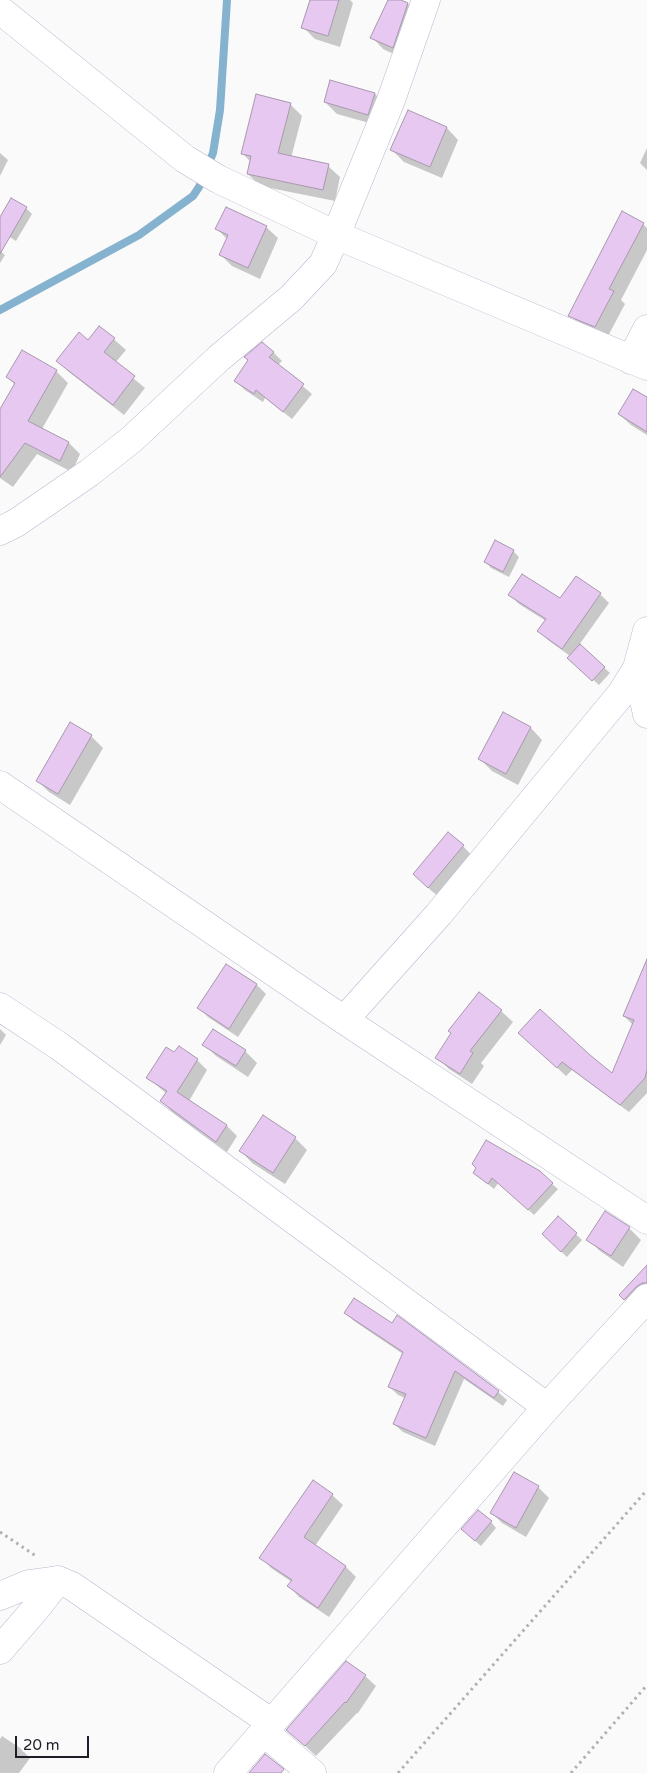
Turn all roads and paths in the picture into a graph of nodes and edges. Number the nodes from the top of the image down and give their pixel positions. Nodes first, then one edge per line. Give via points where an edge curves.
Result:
1 (426, 0) edge
2 (0, 10) edge
3 (336, 235) junction
4 (647, 328) edge
5 (639, 363) edge
6 (0, 531) edge
7 (647, 631) edge
8 (636, 668) junction
9 (647, 714) edge
10 (0, 785) edge
11 (0, 1007) edge
12 (344, 1020) junction
13 (647, 1220) edge
14 (647, 1298) edge
15 (546, 1407) junction
16 (647, 1490) edge
17 (0, 1532) edge
18 (58, 1580) junction
19 (0, 1596) edge
20 (0, 1650) edge
21 (647, 1685) edge
22 (268, 1727) junction
23 (228, 1773) edge
24 (312, 1773) edge
25 (398, 1773) edge
26 (571, 1773) edge

1 - 3 street via 391,100
2 - 3 street via 185,159 218,179
3 - 5 street
3 - 6 street via 323,264 291,298 219,358 132,439 89,473
4 - 5 street
7 - 8 street
8 - 9 street
8 - 12 street via 621,694 438,916
10 - 12 street
11 - 15 street via 59,1046
12 - 13 street
14 - 15 street
15 - 22 street
16 - 25 path
17 - 18 path via 52,1567
18 - 19 street via 29,1584
18 - 20 street
18 - 22 street via 72,1586
21 - 26 path
22 - 23 street
22 - 24 street

